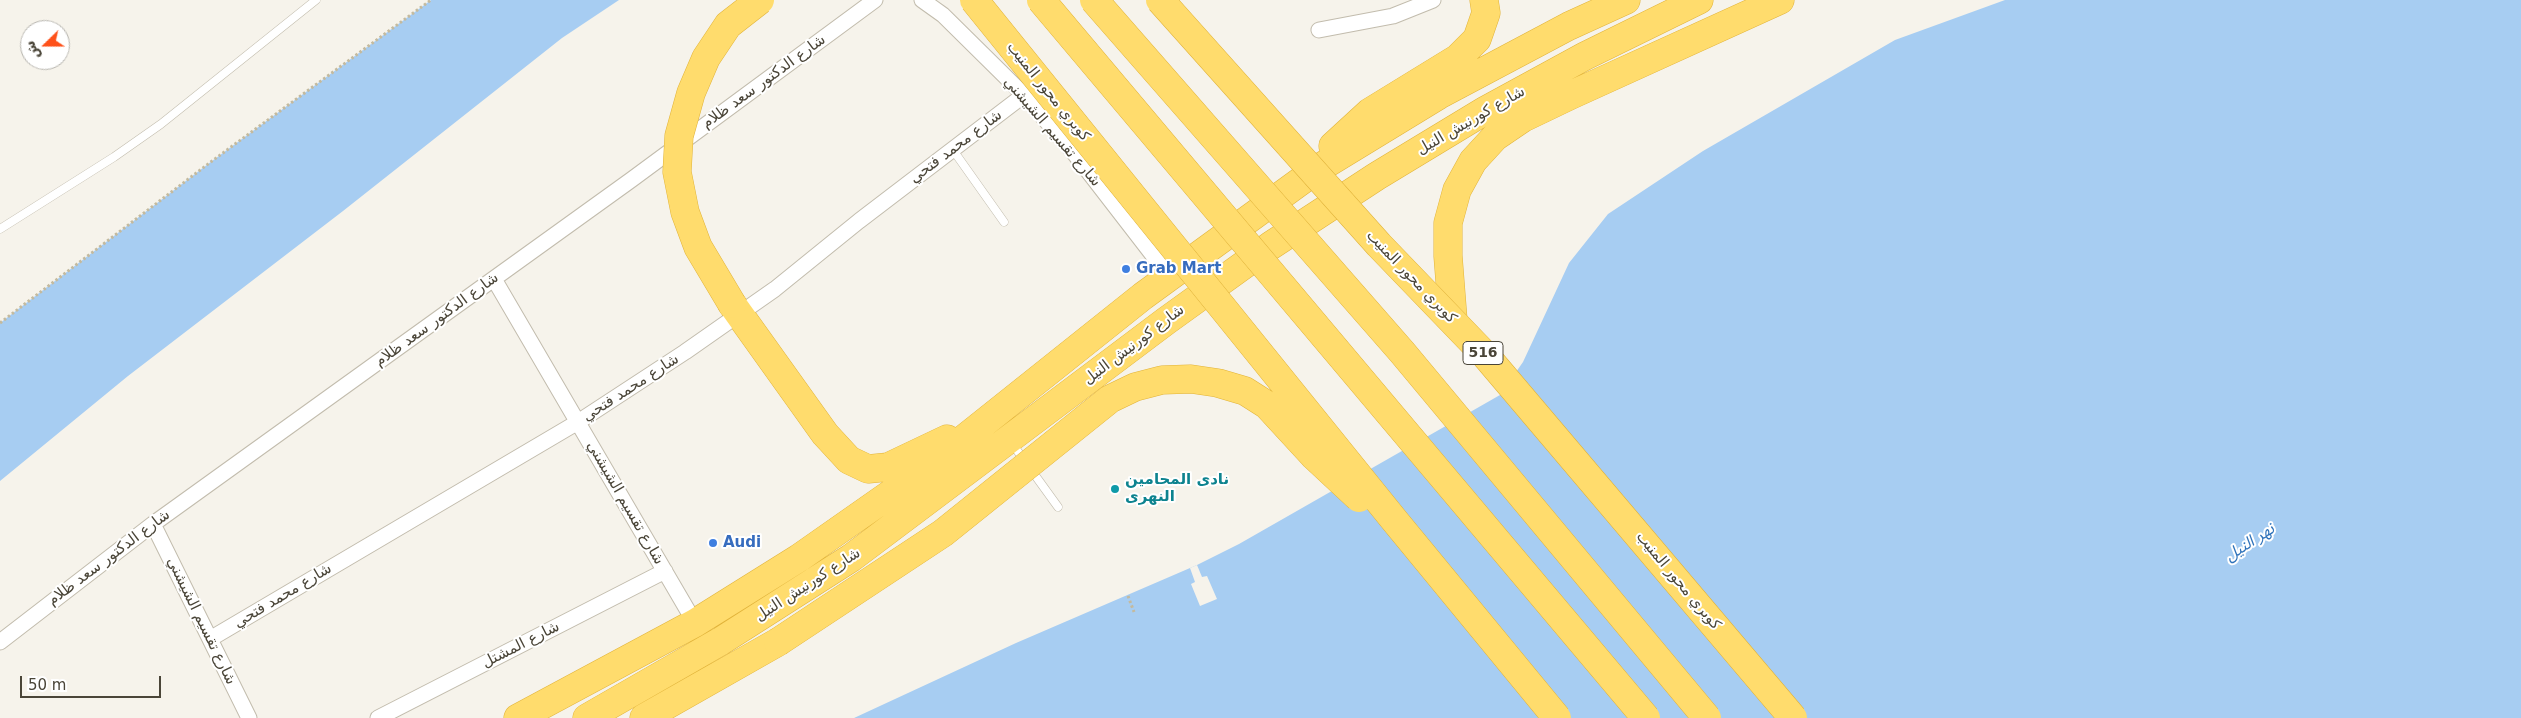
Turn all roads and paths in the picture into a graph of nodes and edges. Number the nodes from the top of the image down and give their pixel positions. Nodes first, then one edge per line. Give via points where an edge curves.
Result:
1 (316, 0) edge
2 (432, 0) edge
3 (760, 0) edge
4 (876, 0) edge
5 (922, 0) edge
6 (974, 0) edge
7 (1041, 0) edge
8 (1094, 0) edge
9 (1160, 0) edge
10 (1171, 0) edge
11 (1433, 0) edge
12 (1484, 0) edge
13 (1626, 0) edge
14 (1699, 0) edge
15 (1780, 0) edge
16 (1319, 30) dead end
17 (1203, 49) junction
18 (1024, 95) junction
19 (678, 145) junction
20 (953, 150) junction
21 (1316, 170) junction
22 (1004, 222) dead end
23 (0, 229) edge
24 (1169, 276) junction
25 (494, 279) junction
26 (736, 309) junction
27 (1453, 320) junction
28 (0, 323) edge
29 (991, 418) junction
30 (578, 422) junction
31 (1009, 439) junction
32 (1058, 507) dead end
33 (1395, 521) junction
34 (153, 524) junction
35 (665, 571) junction
36 (1128, 596) dead end
37 (1134, 612) dead end
38 (695, 623) junction
39 (210, 639) junction
40 (0, 642) edge
41 (249, 718) edge
42 (378, 718) edge
43 (518, 718) edge
44 (586, 718) edge
45 (644, 718) edge
46 (1558, 718) edge
47 (1646, 718) edge
48 (1707, 718) edge
49 (1793, 718) edge

1 - 23 lane via 161,124
2 - 28 path via 212,161
3 - 19 highway, bridge via 728,25 706,58 691,94
4 - 19 street, شارع الدكتور سعد ظلام
5 - 18 street, شارع تقسيم الشيشني via 943,15
6 - 33 highway, كوبري محور المنيب, bridge
7 - 47 highway, bridge
8 - 48 highway, bridge via 1402,352
9 - 17 highway, كوبري محور المنيب / 516, bridge
10 - 17 highway, bridge
11 - 16 street via 1393,16
12 - 21 highway via 1486,13 1477,39 1458,58 1370,112 1331,148
13 - 21 highway, شارع كورنيش النيل via 1569,26 1439,95
14 - 31 highway, شارع كورنيش النيل via 1585,56 1376,176 1270,246
15 - 27 highway via 1571,95 1523,118 1495,136 1469,168 1457,190 1448,222
17 - 27 highway, كوبري محور المنيب / 516, bridge via 1379,246
18 - 20 street, شارع محمد فتحي
18 - 24 street, شارع تقسيم الشيشني
19 - 25 street, شارع الدكتور سعد ظلام
19 - 26 highway, bridge via 677,172 685,212 698,247
20 - 22 lane
20 - 26 street, شارع محمد فتحي via 775,289
21 - 24 highway, شارع كورنيش النيل
24 - 29 highway, شارع كورنيش النيل
25 - 30 street, شارع تقسيم الشيشني
25 - 34 street, شارع الدكتور سعد ظلام
26 - 29 highway via 824,434 849,460 868,469 888,466
26 - 30 street, شارع محمد فتحي
27 - 49 highway, كوبري محور المنيب / 516, bridge
29 - 38 highway, شارع كورنيش النيل via 926,469 799,558
30 - 35 street, شارع تقسيم الشيشني
30 - 39 street, شارع محمد فتحي
31 - 32 lane
31 - 44 highway, شارع كورنيش النيل via 851,558 713,645
33 - 45 highway, bridge via 1341,482 1278,416 1245,391 1191,379 1162,380 1135,387 1110,399 943,533 778,642
33 - 46 highway, كوبري محور المنيب, bridge
34 - 39 street, شارع تقسيم الشيشني
34 - 40 street, شارع الدكتور سعد ظلام
35 - 38 street, شارع تقسيم الشيشني
35 - 42 street, شارع المشتل
36 - 37 path
38 - 43 highway, شارع كورنيش النيل
39 - 41 street, شارع تقسيم الشيشني

